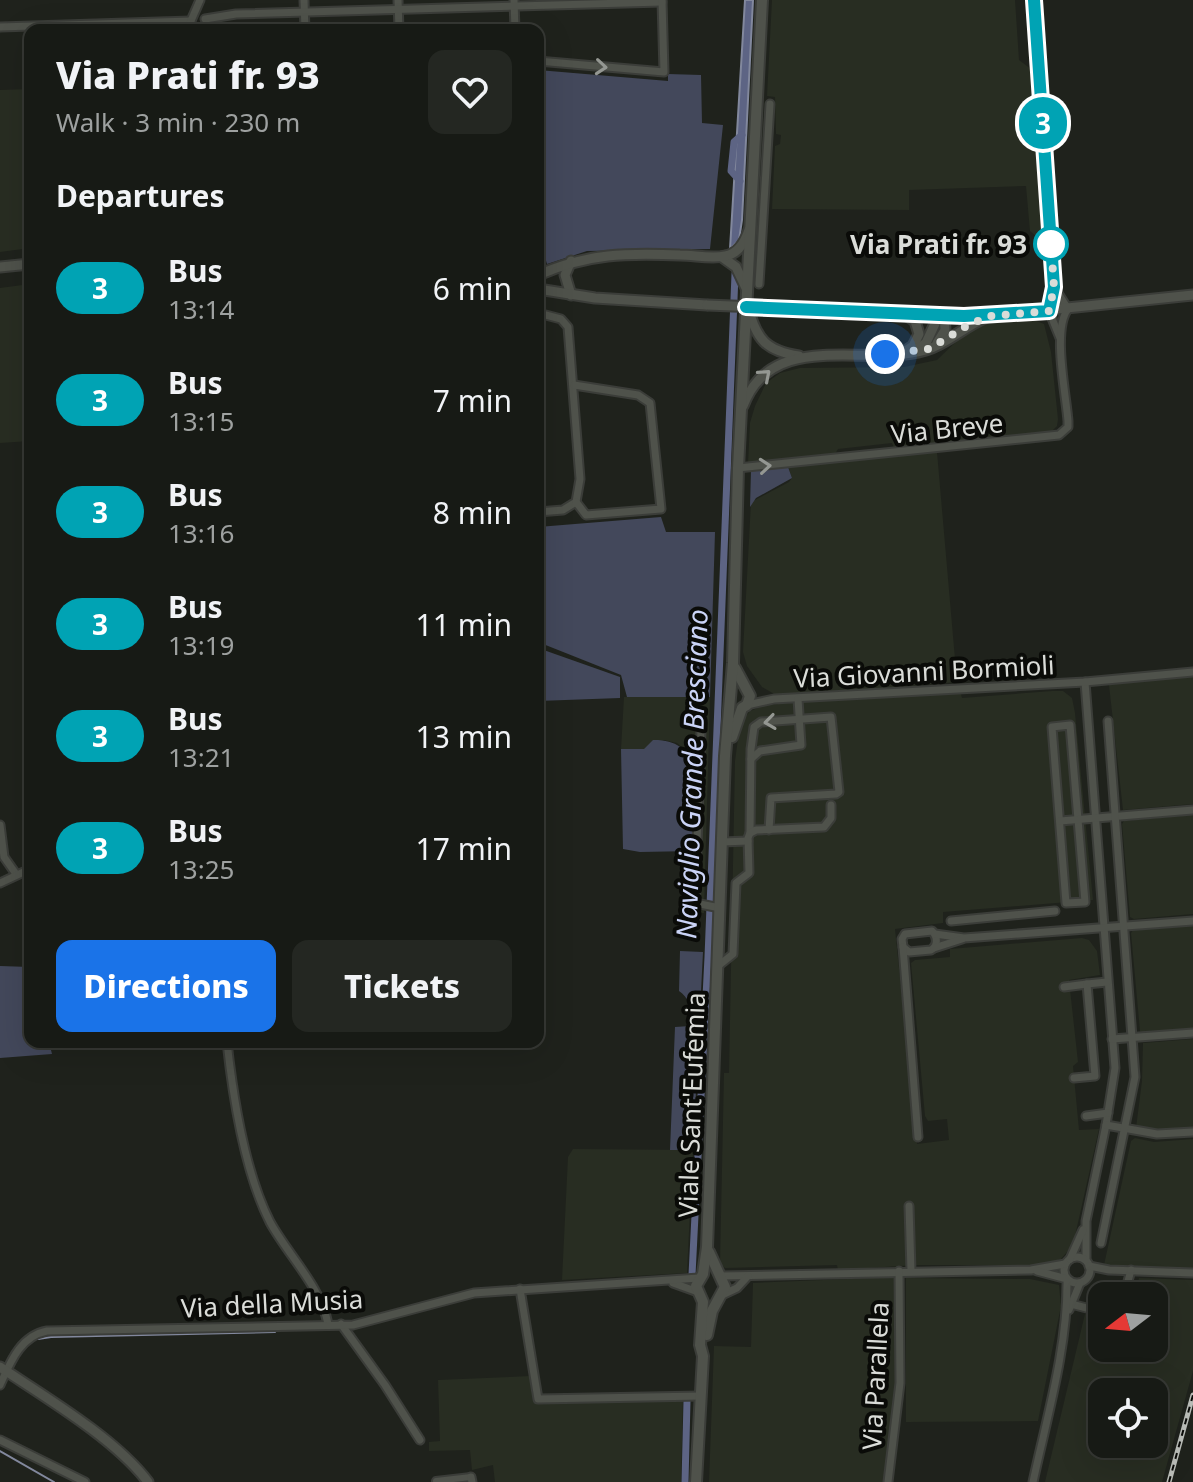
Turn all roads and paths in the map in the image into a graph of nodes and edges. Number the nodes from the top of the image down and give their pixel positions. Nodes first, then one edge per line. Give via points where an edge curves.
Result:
1 (200, 0) edge
2 (304, 0) edge
3 (398, 0) edge
4 (762, 0) edge
5 (1034, 0) edge
6 (662, 1) edge
7 (514, 4) edge
8 (398, 10) junction
9 (304, 13) junction
10 (195, 21) edge
11 (136, 24) edge
12 (305, 24) edge
13 (399, 24) edge
14 (515, 24) edge
15 (0, 27) edge
16 (24, 27) edge
17 (544, 62) edge
18 (756, 111) junction
19 (754, 148) junction
20 (767, 149) junction
21 (749, 230) junction
22 (722, 257) junction
23 (571, 261) junction
24 (24, 265) edge
25 (0, 267) edge
26 (544, 272) edge
27 (759, 284) dead end
28 (1054, 287) junction
29 (544, 290) edge
30 (571, 295) junction
31 (1193, 295) edge
32 (746, 296) junction
33 (1068, 309) junction
34 (1049, 311) junction
35 (903, 313) junction
36 (544, 315) edge
37 (941, 315) junction
38 (990, 316) junction
39 (1060, 339) junction
40 (935, 345) junction
41 (908, 352) junction
42 (806, 357) junction
43 (574, 385) junction
44 (740, 413) junction
45 (738, 468) junction
46 (576, 502) junction
47 (544, 512) edge
48 (733, 663) junction
49 (1193, 672) edge
50 (1085, 682) junction
51 (746, 689) junction
52 (730, 696) junction
53 (774, 699) junction
54 (798, 699) junction
55 (744, 706) junction
56 (800, 719) junction
57 (1108, 721) dead end
58 (701, 730) dead end
59 (753, 740) junction
60 (760, 751) junction
61 (751, 759) junction
62 (725, 791) junction
63 (831, 805) dead end
64 (1193, 810) edge
65 (1115, 816) junction
66 (1096, 818) junction
67 (1078, 820) junction
68 (1060, 821) junction
69 (0, 825) edge
70 (769, 830) junction
71 (749, 837) junction
72 (722, 842) junction
73 (24, 871) edge
74 (16, 874) junction
75 (0, 883) edge
76 (716, 907) junction
77 (1055, 911) dead end
78 (1004, 916) junction
79 (951, 921) dead end
80 (1193, 921) edge
81 (1124, 927) junction
82 (1103, 929) junction
83 (935, 934) junction
84 (1005, 935) junction
85 (964, 938) junction
86 (934, 948) junction
87 (906, 950) junction
88 (718, 966) junction
89 (1107, 982) junction
90 (1087, 984) junction
91 (1064, 987) dead end
92 (1193, 1033) edge
93 (1133, 1037) junction
94 (1112, 1039) junction
95 (228, 1048) edge
96 (1074, 1078) dead end
97 (1108, 1113) junction
98 (1086, 1116) dead end
99 (1106, 1125) junction
100 (1126, 1129) junction
101 (1193, 1132) edge
102 (918, 1137) dead end
103 (1091, 1193) junction
104 (1111, 1197) junction
105 (909, 1206) dead end
106 (1086, 1221) junction
107 (1101, 1243) dead end
108 (707, 1247) junction
109 (1067, 1261) junction
110 (1088, 1263) junction
111 (1031, 1270) junction
112 (1109, 1270) junction
113 (1131, 1270) junction
114 (899, 1271) junction
115 (911, 1271) junction
116 (1193, 1273) edge
117 (719, 1274) junction
118 (701, 1276) junction
119 (748, 1276) junction
120 (1089, 1276) junction
121 (1067, 1279) junction
122 (667, 1280) junction
123 (1128, 1282) edge
124 (1080, 1283) junction
125 (520, 1289) junction
126 (700, 1295) junction
127 (720, 1296) junction
128 (1071, 1304) junction
129 (1088, 1308) edge
130 (328, 1324) junction
131 (341, 1324) junction
132 (1063, 1327) junction
133 (703, 1356) junction
134 (3, 1369) edge
135 (0, 1385) edge
136 (701, 1396) junction
137 (0, 1440) edge
138 (420, 1440) dead end
139 (471, 1479) edge
140 (436, 1481) edge
141 (85, 1482) edge
142 (148, 1482) edge
143 (696, 1482) edge
144 (888, 1482) edge
145 (1033, 1482) edge

1 - 10 street
2 - 9 street
3 - 8 street
4 - 18 main road, Viale Sant'Eufemia
5 - 28 street
6 - 7 street
17 -> 6 street via 664,72
7 - 8 street
7 - 14 street
8 - 9 street
8 - 13 street
9 - 10 street
9 - 12 street
10 - 11 street
15 - 16 street
18 - 19 main road, Viale Sant'Eufemia
18 - 20 street via 772,108
19 - 20 street
19 - 21 main road, Viale Sant'Eufemia
20 - 27 street
21 - 22 street via 737,251
21 - 32 main road, Viale Sant'Eufemia
22 - 23 street via 631,255
22 - 32 street via 736,267
23 - 26 street
23 - 30 street via 565,275
24 - 25 street
28 - 33 street
28 - 34 street
29 - 30 street
30 - 35 street, bridge
31 - 33 street
32 - 42 street via 754,327 766,344
32 - 44 main road, Viale Sant'Eufemia
33 - 34 street
33 - 39 street
34 - 38 street
34 - 39 street
35 - 37 street
35 - 41 street via 915,321 919,334
36 - 43 street via 567,324
37 - 38 street
37 - 40 street via 945,330
37 - 41 street via 926,343
38 - 40 street
45 -> 39 street, Via Breve via 1059,435 1068,427
40 - 41 street
41 - 42 street
44 -> 42 street via 747,394 766,372
43 - 46 street via 580,479
43 - 46 street via 638,395 650,403 661,509 586,515
44 - 45 main road, Viale Sant'Eufemia
45 - 48 main road, Viale Sant'Eufemia
46 - 47 street
48 - 51 main road
48 - 52 main road, Viale Sant'Eufemia
49 - 50 street
50 - 54 street, Via Giovanni Bormioli
50 - 66 street, Via Giovanni Bormioli
51 - 52 main road via 734,688
51 - 53 street
51 - 55 main road, Viale Sant'Eufemia via 750,696
52 - 55 main road via 736,707
52 - 62 main road, Viale Sant'Eufemia
53 - 54 street, Via Giovanni Bormioli
53 - 55 street
54 - 56 street
55 - 62 main road, Viale Sant'Eufemia via 734,729
56 -> 59 street via 758,723
56 - 60 street via 800,746
56 - 70 street via 833,718 839,792 772,797
57 - 65 street
58 - 76 street via 695,901
59 - 60 street
59 - 61 street, Viale Sant'Eufemia
60 - 61 street
61 - 71 street, Viale Sant'Eufemia
62 - 72 main road, Viale Sant'Eufemia
63 - 70 street via 824,827
64 - 65 street
65 - 66 street
65 - 81 street
66 - 67 street
66 - 82 street, Via Giovanni Bormioli
67 - 68 street
67 - 68 street via 1085,902 1066,903
67 - 68 street via 1070,725 1052,727
69 - 74 street via 4,857
70 - 71 street
71 - 72 street
71 - 88 street, Viale Sant'Eufemia via 749,873 736,883 733,954
72 - 76 main road, Viale Sant'Eufemia
73 - 74 street
74 - 75 street
76 - 88 main road, Viale Sant'Eufemia
77 - 78 street
78 - 79 street
78 - 84 street
80 - 81 street
81 - 82 street
81 - 93 street
82 - 84 street
82 - 89 street, Via Giovanni Bormioli
83 - 85 street
83 - 86 street
83 - 87 street via 908,933 902,939
84 - 85 street
85 - 86 street
86 - 87 street
87 - 102 street
88 - 108 main road, Viale Sant'Eufemia
89 - 90 street
89 - 94 street, Via Giovanni Bormioli
90 - 91 street
90 - 96 street via 1095,1076
92 - 93 street
93 - 94 street
93 - 100 street via 1135,1077
94 - 97 street, Via Giovanni Bormioli via 1115,1068
95 - 130 street via 253,1179 270,1221
97 - 98 street
97 - 99 street, Via Giovanni Bormioli
99 - 100 street
99 - 103 street, Via Giovanni Bormioli
100 - 101 street
100 - 104 street
103 - 104 street
103 - 106 street, Via Giovanni Bormioli
104 - 107 street
105 - 115 street
106 - 109 street, Via Giovanni Bormioli
106 - 110 street, Via Giovanni Bormioli
108 - 117 main road, Viale Sant'Eufemia
108 - 118 main road, Viale Sant'Eufemia
109 - 110 street via 1078,1257
109 - 111 street
109 - 121 street
110 - 112 street
110 - 120 street
111 - 115 street
111 - 121 street
112 - 113 street
112 - 120 street
113 - 116 street
113 - 123 street
114 - 115 street
114 - 119 street
114 - 144 street, Via Parallela via 900,1383
117 - 118 main road
117 - 119 street
117 - 127 main road, Viale Sant'Eufemia via 725,1283
118 - 122 street, Via della Musia
118 - 126 main road, Viale Sant'Eufemia via 696,1286
119 - 127 street
120 - 124 street
121 - 124 street
121 - 132 street
122 - 125 street, Via della Musia
122 - 126 street, Via della Musia
124 - 128 street
125 - 131 street, Via della Musia via 474,1293 363,1323
125 - 136 street via 538,1399
126 - 127 main road via 712,1300
126 - 133 main road, Viale Sant'Eufemia
127 - 133 main road, Viale Sant'Eufemia
128 - 129 street
128 - 132 street
130 - 131 street, Via della Musia
130 - 134 street, Via della Musia via 47,1331 26,1341
131 - 138 street
132 - 145 street
133 - 136 main road, Viale Sant'Eufemia
134 - 135 street, Via della Musia
134 - 142 street via 123,1454
136 - 143 main road, Viale Sant'Eufemia
137 - 141 street
139 - 140 street

